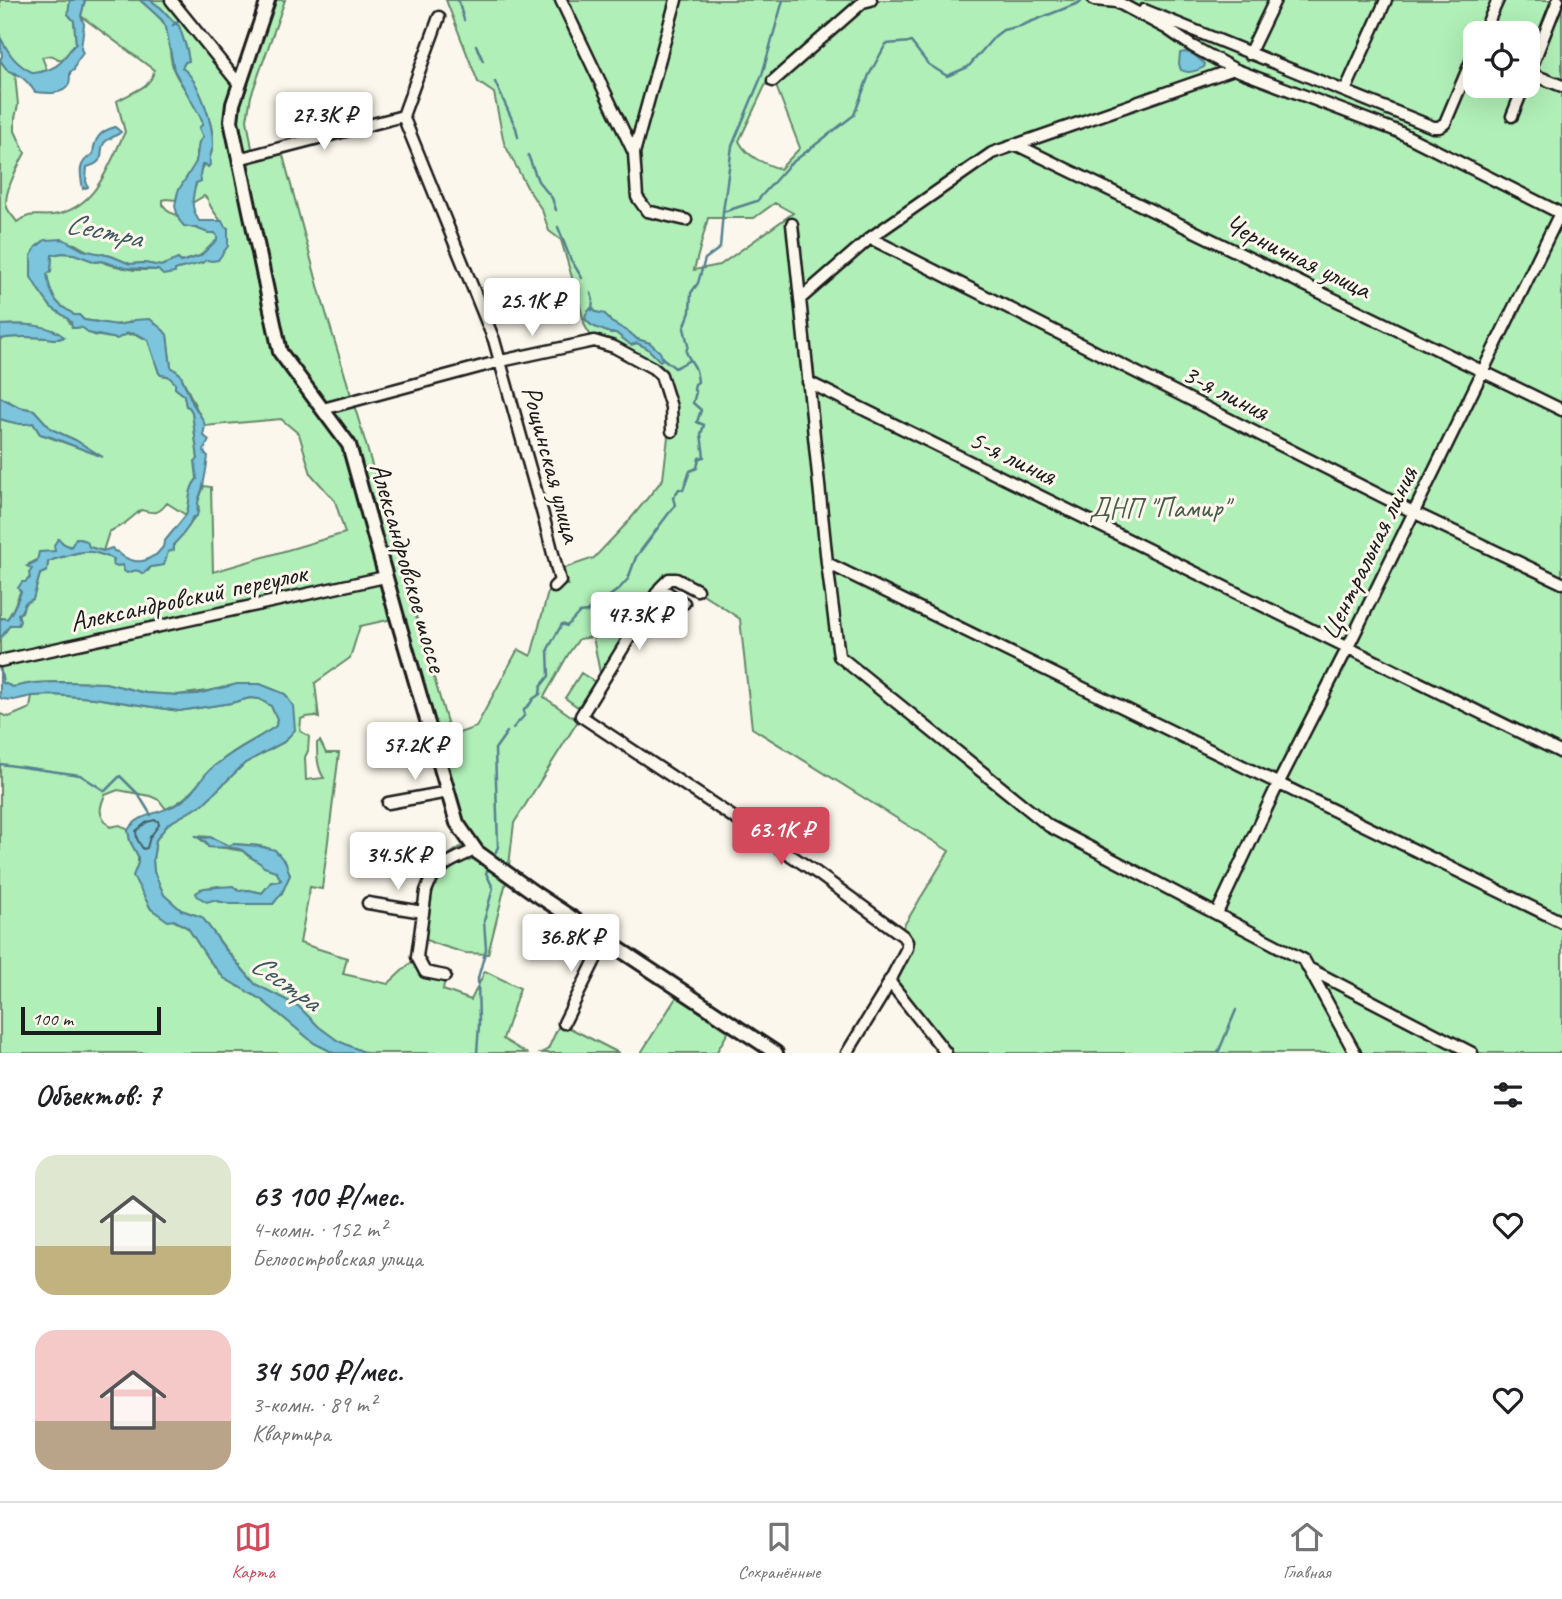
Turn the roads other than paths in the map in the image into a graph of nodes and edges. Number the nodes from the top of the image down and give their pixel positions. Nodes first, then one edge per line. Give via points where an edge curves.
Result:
1 (268, 0) edge
2 (561, 0) edge
3 (676, 0) edge
4 (871, 0) edge
5 (1094, 0) edge
6 (1275, 0) edge
7 (1386, 0) edge
8 (1498, 0) edge
9 (1558, 0) edge
10 (1121, 1) edge
11 (176, 7) edge
12 (439, 17) dead end
13 (1488, 21) edge
14 (1540, 44) edge
15 (1249, 54) junction
16 (1234, 69) junction
17 (1540, 78) edge
18 (1463, 80) edge
19 (774, 81) dead end
20 (239, 84) junction
21 (1562, 86) edge
22 (1345, 92) junction
23 (1519, 98) edge
24 (403, 116) junction
25 (1512, 116) dead end
26 (1015, 144) junction
27 (634, 153) junction
28 (238, 159) junction
29 (1561, 214) edge
30 (686, 220) dead end
31 (792, 224) dead end
32 (870, 238) junction
33 (800, 299) junction
34 (500, 360) junction
35 (1484, 371) junction
36 (808, 382) junction
37 (323, 409) junction
38 (1562, 410) edge
39 (672, 431) dead end
40 (1413, 512) junction
41 (827, 563) junction
42 (385, 577) junction
43 (1562, 583) edge
44 (554, 587) dead end
45 (660, 588) junction
46 (697, 590) dead end
47 (684, 603) dead end
48 (1348, 647) junction
49 (0, 661) edge
50 (1562, 753) edge
51 (1278, 784) junction
52 (449, 792) junction
53 (388, 803) dead end
54 (479, 853) junction
55 (368, 903) dead end
56 (423, 912) junction
57 (1217, 914) junction
58 (1562, 922) edge
59 (605, 940) junction
60 (1308, 968) junction
61 (445, 976) dead end
62 (889, 981) junction
63 (564, 1023) dead end
64 (776, 1053) edge
65 (847, 1053) edge
66 (946, 1053) edge
67 (1355, 1053) edge
68 (1472, 1053) edge

1 - 20 street, Александровское шоссе
2 - 27 street
3 - 27 street
4 - 19 street via 863,2
5 - 10 street
6 - 15 street
7 - 22 street
8 - 13 street
9 - 14 street
10 - 15 street
10 - 16 street
11 - 20 street
12 - 24 street
15 - 22 street
16 - 26 street
16 - 29 street via 1397,131
17 - 21 street
18 - 22 street via 1445,123 1439,127
20 - 28 street, Александровское шоссе via 231,116
23 - 25 street
24 - 28 street
24 - 34 street, Рощинская улица
26 - 32 street via 992,153
26 - 35 street, Черничная улица
27 - 30 street via 637,197 647,211
28 - 37 street, Александровское шоссе via 280,352
29 - 35 street, Центральная линия
31 - 33 street
32 - 33 street
32 - 40 street, 3-я линия
33 - 36 street
34 - 37 street
34 - 39 street via 594,341 614,347 661,375 671,407
34 - 44 street, Рощинская улица via 560,581
35 - 38 street, Черничная улица
35 - 40 street, Центральная линия
36 - 41 street
36 - 48 street, 5-я линия
37 - 42 street, Александровское шоссе via 349,445
40 - 43 street, 3-я линия
40 - 48 street, Центральная линия
41 - 51 street
41 - 57 street via 839,656 1049,826
42 - 49 street, Александровский переулок
42 - 52 street, Александровское шоссе
45 - 46 street via 676,579
45 - 47 street
45 - 62 street via 581,716 817,873 903,936 907,948
48 - 50 street, 5-я линия
48 - 51 street, Центральная линия
51 - 57 street, Центральная линия
51 - 58 street
52 - 53 street
52 - 54 street, Александровское шоссе via 457,823
54 - 56 street via 435,872
54 - 59 street, Александровское шоссе
55 - 56 street
56 - 61 street via 417,957 425,972
57 - 60 street via 1304,960
59 - 63 street
59 - 64 street, Александровское шоссе
60 - 67 street
60 - 68 street
62 - 65 street
62 - 66 street

